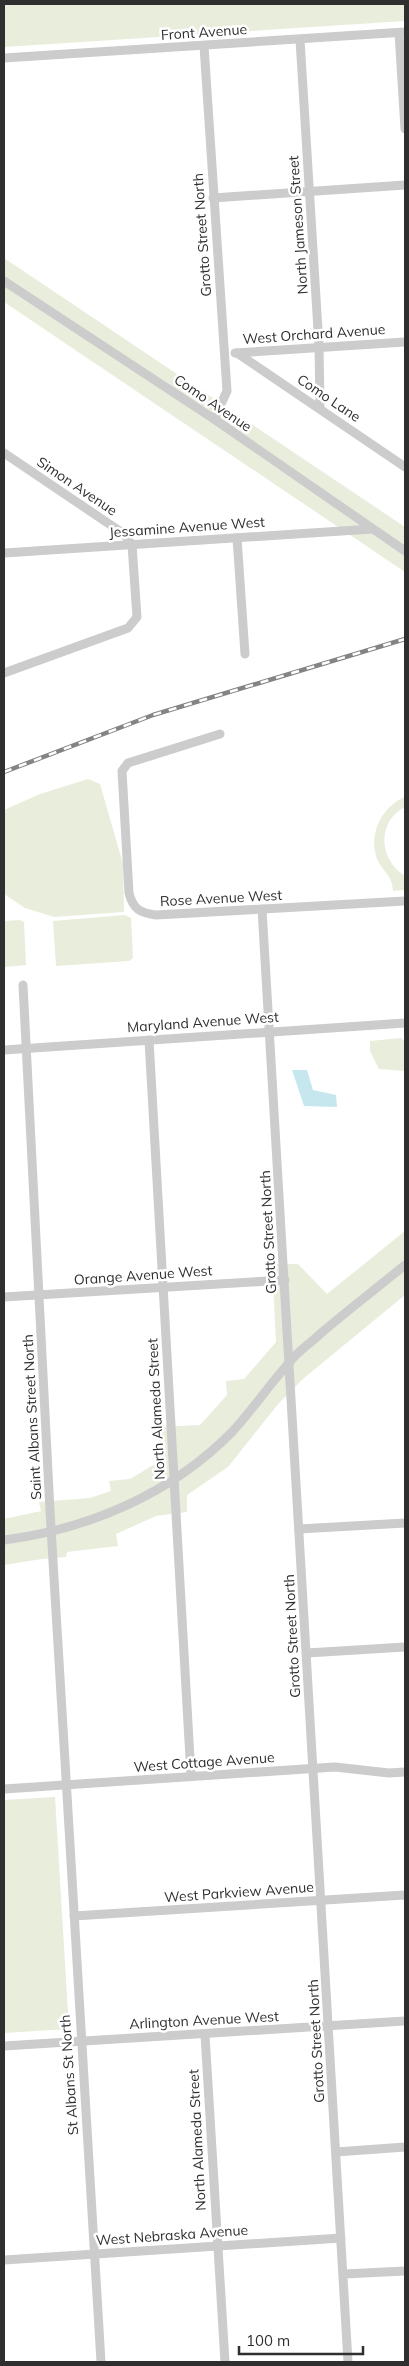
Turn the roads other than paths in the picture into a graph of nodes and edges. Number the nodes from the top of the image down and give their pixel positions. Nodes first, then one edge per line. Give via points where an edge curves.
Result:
1 (402, 32) edge
2 (300, 40) junction
3 (204, 46) junction
4 (4, 58) edge
5 (405, 129) edge
6 (405, 185) edge
7 (309, 191) junction
8 (213, 198) junction
9 (4, 281) edge
10 (405, 342) edge
11 (319, 346) junction
12 (236, 353) junction
13 (225, 354) junction
14 (320, 408) junction
15 (214, 419) junction
16 (4, 453) edge
17 (405, 466) edge
18 (372, 529) junction
19 (237, 538) junction
20 (132, 544) junction
21 (404, 547) edge
22 (4, 553) edge
23 (245, 654) dead end
24 (4, 673) edge
25 (220, 734) dead end
26 (405, 901) edge
27 (262, 909) junction
28 (23, 985) dead end
29 (405, 1023) edge
30 (269, 1031) junction
31 (149, 1040) junction
32 (25, 1048) junction
33 (4, 1050) edge
34 (405, 1266) edge
35 (285, 1280) junction
36 (163, 1287) junction
37 (40, 1295) junction
38 (4, 1297) edge
39 (290, 1362) junction
40 (174, 1480) junction
41 (405, 1523) edge
42 (299, 1529) junction
43 (52, 1533) junction
44 (4, 1540) edge
45 (405, 1647) edge
46 (307, 1653) junction
47 (313, 1768) junction
48 (405, 1772) edge
49 (191, 1776) junction
50 (66, 1785) junction
51 (4, 1789) edge
52 (405, 1895) edge
53 (322, 1900) junction
54 (74, 1916) junction
55 (405, 2021) edge
56 (329, 2026) junction
57 (205, 2035) junction
58 (81, 2041) junction
59 (4, 2046) edge
60 (405, 2147) edge
61 (336, 2152) junction
62 (341, 2238) junction
63 (218, 2246) junction
64 (94, 2254) junction
65 (4, 2260) edge
66 (405, 2271) edge
67 (344, 2274) junction
68 (101, 2362) edge
69 (225, 2362) edge
70 (348, 2362) edge

1 - 2 street, Front Avenue
1 - 5 street
2 - 3 street, Front Avenue
2 - 7 street, North Jameson Street
3 - 4 street, Front Avenue
3 - 8 street, Grotto Street North
6 - 7 street
7 - 8 street
7 - 11 street, North Jameson Street
8 - 13 street, Grotto Street North
9 - 15 street, Como Avenue
10 - 11 street, West Orchard Avenue
11 - 12 street, West Orchard Avenue
11 - 14 street, North Jameson Street
12 - 13 street, West Orchard Avenue
12 - 14 street, Como Lane
13 - 15 street, Grotto Street North via 227,392
14 - 17 street, Como Lane
15 - 18 street, Como Avenue
16 - 20 street, Simon Avenue via 124,534
18 - 19 street, Jessamine Avenue West
18 - 21 street, Como Avenue
19 - 20 street, Jessamine Avenue West
19 - 23 street
20 - 22 street, Jessamine Avenue West
20 - 24 street via 137,617 133,625
25 - 27 street, Rose Avenue West via 128,763 122,771 131,902 144,914
26 - 27 street, Rose Avenue West
27 - 30 street, Grotto Street North
28 - 32 street
29 - 30 street, Maryland Avenue West
30 - 31 street, Maryland Avenue West
30 - 35 street, Grotto Street North
31 - 32 street, Maryland Avenue West
31 - 36 street, North Alameda Street
32 - 33 street, Maryland Avenue West
32 - 37 street, Saint Albans Street North
34 - 39 street
35 - 36 street, Orange Avenue West
35 - 39 street, Grotto Street North
36 - 37 street, Orange Avenue West
36 - 40 street, North Alameda Street
37 - 38 street, Orange Avenue West
37 - 43 street, Saint Albans Street North
39 - 40 street via 231,1432
39 - 42 street, Grotto Street North
40 - 43 street via 108,1514
40 - 49 street, North Alameda Street
41 - 42 street
42 - 46 street, Grotto Street North
43 - 44 street
43 - 50 street, Saint Albans Street North
45 - 46 street
46 - 47 street, Grotto Street North
47 - 48 street, West Cottage Avenue
47 - 49 street, West Cottage Avenue
47 - 53 street, Grotto Street North
49 - 50 street, West Cottage Avenue
50 - 51 street, West Cottage Avenue
50 - 54 street, St Albans St North
52 - 53 street, West Parkview Avenue
53 - 54 street, West Parkview Avenue
53 - 56 street, Grotto Street North
54 - 58 street, St Albans St North
55 - 56 street, Arlington Avenue West
56 - 57 street, Arlington Avenue West
56 - 61 street, Grotto Street North
57 - 58 street, Arlington Avenue West
57 - 63 street, North Alameda Street
58 - 59 street, Arlington Avenue West
58 - 64 street, St Albans St North
60 - 61 street
61 - 62 street, Grotto Street North
62 - 63 street, West Nebraska Avenue
62 - 67 street, Grotto Street North
63 - 64 street, West Nebraska Avenue
63 - 69 street, North Alameda Street
64 - 65 street, West Nebraska Avenue
64 - 68 street, St Albans St North
66 - 67 street
67 - 70 street, Grotto Street North

